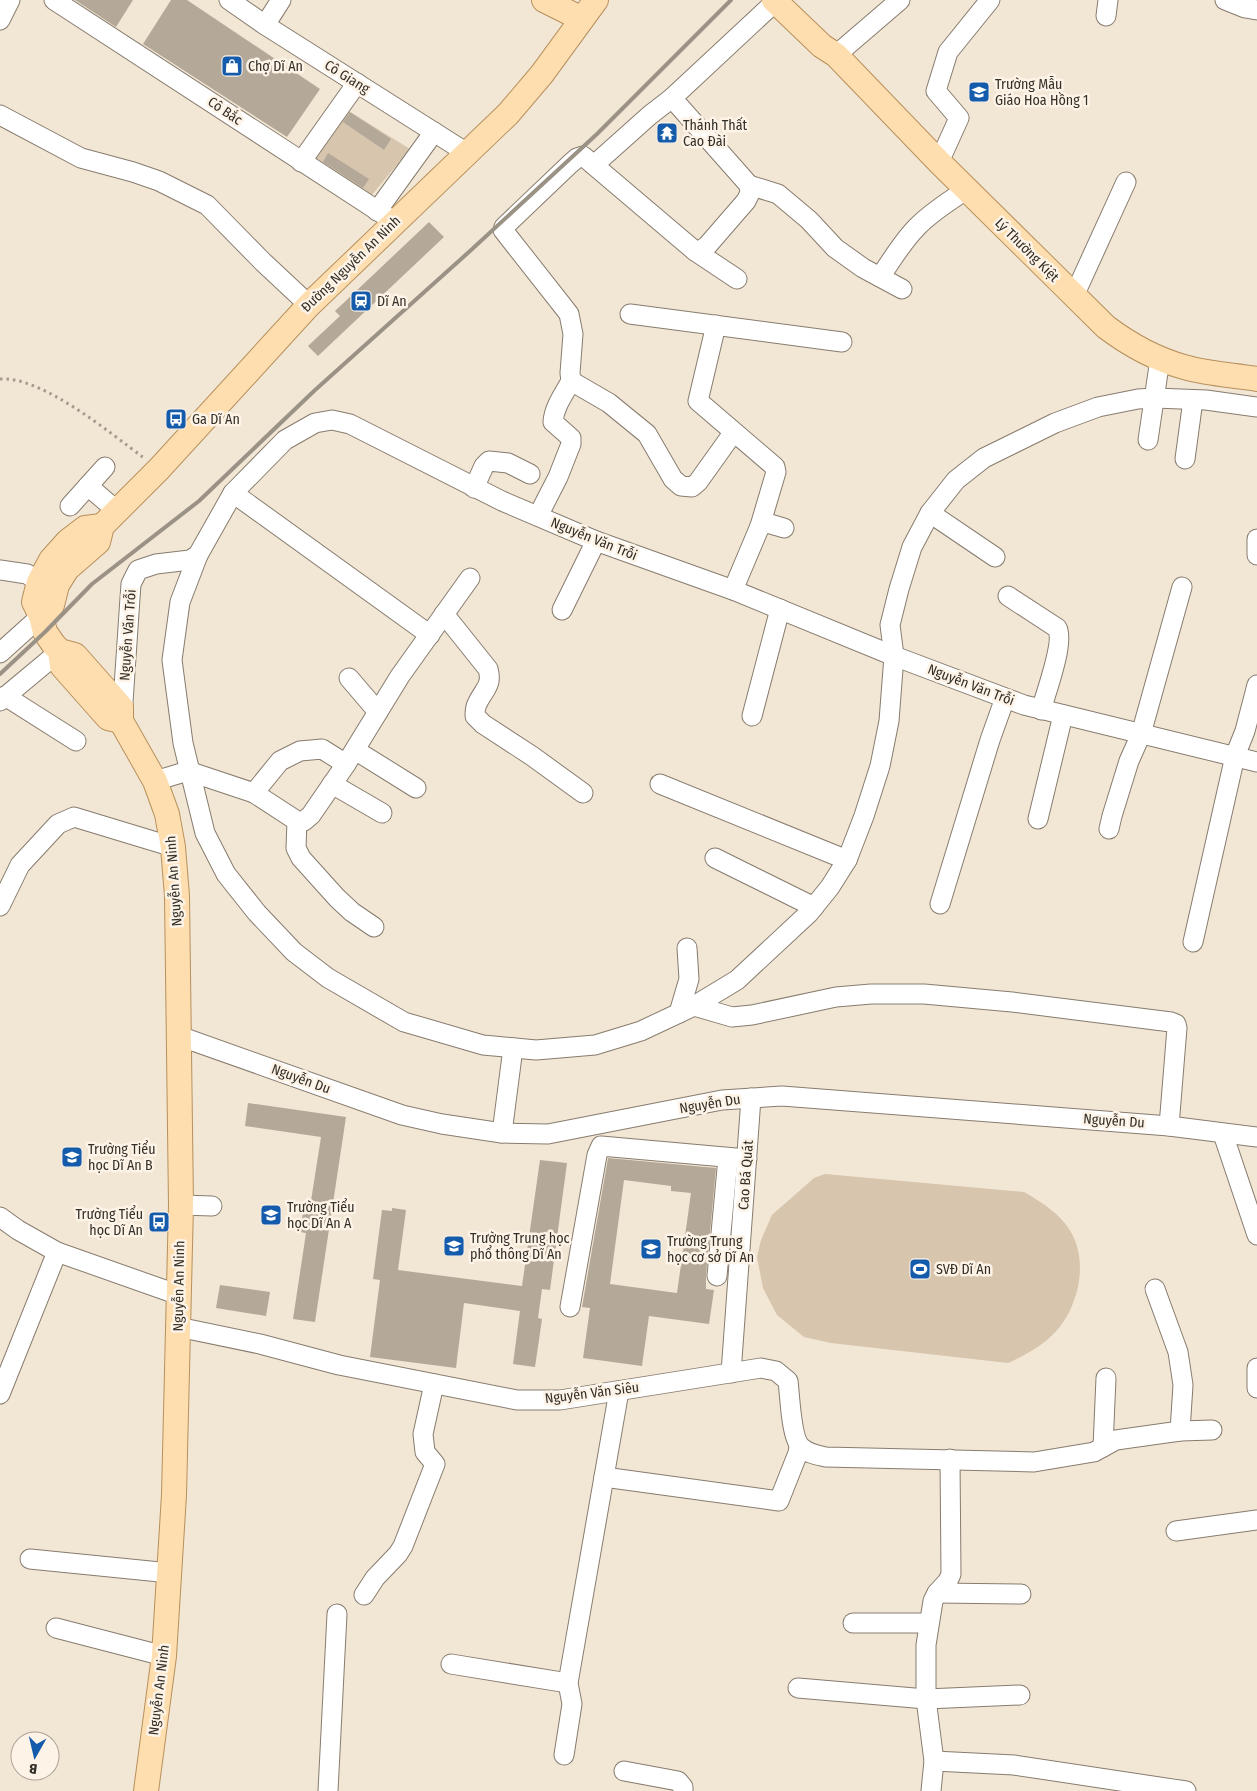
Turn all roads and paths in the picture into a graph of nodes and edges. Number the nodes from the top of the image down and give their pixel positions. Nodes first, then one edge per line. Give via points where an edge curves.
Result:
1 (10, 0) edge
2 (54, 0) edge
3 (229, 0) edge
4 (281, 0) edge
5 (544, 0) edge
6 (596, 0) edge
7 (900, 0) edge
8 (990, 0) edge
9 (1225, 0) edge
10 (781, 1) edge
11 (1257, 10) edge
12 (582, 19) junction
13 (0, 20) edge
14 (265, 25) junction
15 (836, 55) junction
16 (356, 83) junction
17 (672, 98) junction
18 (0, 115) edge
19 (434, 132) junction
20 (467, 153) junction
21 (301, 162) junction
22 (939, 162) junction
23 (594, 165) junction
24 (1126, 182) dead end
25 (749, 185) junction
26 (967, 190) junction
27 (386, 217) junction
28 (695, 251) junction
29 (880, 278) junction
30 (737, 279) dead end
31 (902, 289) dead end
32 (1074, 296) junction
33 (309, 305) junction
34 (630, 314) dead end
35 (716, 325) junction
36 (842, 342) dead end
37 (1160, 359) junction
38 (0, 379) edge
39 (1257, 379) edge
40 (571, 381) junction
41 (1155, 398) junction
42 (1193, 400) junction
43 (1257, 407) edge
44 (733, 433) junction
45 (1148, 440) dead end
46 (1186, 459) dead end
47 (105, 467) dead end
48 (159, 469) junction
49 (530, 474) dead end
50 (88, 486) junction
51 (474, 488) junction
52 (233, 493) junction
53 (70, 506) dead end
54 (930, 513) junction
55 (538, 516) junction
56 (110, 519) junction
57 (760, 526) junction
58 (784, 528) dead end
59 (1257, 539) edge
60 (596, 541) junction
61 (198, 555) junction
62 (1257, 556) edge
63 (995, 557) dead end
64 (0, 570) edge
65 (470, 578) dead end
66 (39, 582) junction
67 (1182, 587) dead end
68 (733, 590) junction
69 (1008, 596) dead end
70 (780, 609) junction
71 (562, 610) dead end
72 (444, 614) junction
73 (41, 616) junction
74 (430, 636) junction
75 (60, 651) junction
76 (0, 653) edge
77 (894, 656) junction
78 (349, 678) dead end
79 (1257, 685) edge
80 (3, 698) edge
81 (1005, 698) junction
82 (1041, 710) junction
83 (378, 712) junction
84 (1063, 715) junction
85 (752, 716) dead end
86 (122, 721) junction
87 (1141, 734) junction
88 (76, 742) dead end
89 (1235, 756) junction
90 (351, 757) junction
91 (1257, 762) edge
92 (188, 771) junction
93 (155, 781) junction
94 (332, 784) junction
95 (660, 784) dead end
96 (416, 788) dead end
97 (254, 793) junction
98 (584, 793) dead end
99 (382, 813) dead end
100 (1038, 819) dead end
101 (296, 821) junction
102 (1109, 829) dead end
103 (173, 847) junction
104 (715, 858) dead end
105 (847, 860) junction
106 (940, 904) dead end
107 (0, 906) edge
108 (814, 907) junction
109 (374, 927) dead end
110 (1192, 942) dead end
111 (687, 948) dead end
112 (687, 1010) junction
113 (179, 1036) junction
114 (514, 1048) junction
115 (751, 1098) junction
116 (1169, 1126) junction
117 (502, 1133) junction
118 (1223, 1134) junction
119 (1257, 1137) edge
120 (728, 1158) junction
121 (747, 1159) junction
122 (181, 1205) junction
123 (212, 1206) dead end
124 (0, 1217) edge
125 (1257, 1235) edge
126 (57, 1252) junction
127 (717, 1276) dead end
128 (1155, 1289) dead end
129 (179, 1295) junction
130 (570, 1307) dead end
131 (178, 1327) junction
132 (1257, 1368) edge
133 (731, 1373) junction
134 (1106, 1378) dead end
135 (434, 1384) junction
136 (1257, 1388) edge
137 (619, 1391) junction
138 (0, 1394) edge
139 (1212, 1430) dead end
140 (1180, 1431) junction
141 (799, 1446) junction
142 (1103, 1447) junction
143 (950, 1460) junction
144 (604, 1477) junction
145 (1257, 1520) edge
146 (1176, 1531) dead end
147 (30, 1558) dead end
148 (170, 1573) junction
149 (937, 1593) junction
150 (1021, 1594) dead end
151 (364, 1595) dead end
152 (337, 1614) dead end
153 (852, 1623) dead end
154 (929, 1623) junction
155 (56, 1628) dead end
156 (164, 1656) junction
157 (451, 1664) dead end
158 (568, 1684) junction
159 (798, 1688) dead end
160 (1020, 1695) dead end
161 (926, 1699) junction
162 (564, 1755) dead end
163 (934, 1761) junction
164 (624, 1771) dead end
165 (146, 1791) edge
166 (328, 1791) edge
167 (683, 1791) edge
168 (931, 1791) edge
169 (1186, 1791) edge

1 - 13 street
2 - 21 street, Cô Bắc
3 - 14 street, Cô Giang
4 - 14 street
5 - 12 main road
6 - 12 main road, Đường Nguyễn An Ninh
7 - 15 street
8 - 22 street via 948,52 936,91 959,118
9 - 11 street
10 - 15 main road, Lý Thường Kiệt via 822,46
10 - 17 street
12 - 20 main road, Đường Nguyễn An Ninh via 526,94
14 - 16 street, Cô Giang
15 - 22 main road, Lý Thường Kiệt
16 - 19 street, Cô Giang
16 - 21 street
17 - 23 street
17 - 25 street
18 - 33 street via 81,158 159,181 206,205
19 - 20 street, Cô Giang
19 - 27 street
20 - 27 main road, Đường Nguyễn An Ninh
21 - 27 street, Cô Bắc
22 - 26 main road, Lý Thường Kiệt
23 - 28 street
23 - 40 street via 585,156 577,158 504,228 569,314 573,334
24 - 32 street
25 - 28 street via 746,201 707,246
25 - 29 street via 778,194 835,248
26 - 29 street via 916,227
26 - 32 main road, Lý Thường Kiệt
27 - 33 main road, Đường Nguyễn An Ninh
28 - 30 street
29 - 31 street
32 - 37 main road, Lý Thường Kiệt via 1106,327 1128,343
33 - 48 main road, Đường Nguyễn An Ninh
34 - 35 street
35 - 36 street
35 - 44 street via 698,401
37 - 39 main road, Lý Thường Kiệt via 1185,367
37 - 41 street
38 - 48 path via 11,378 57,396
40 - 44 street via 609,403 646,434 673,479 681,486 692,487 698,482
40 - 55 street via 556,406 553,422 571,438 571,444
41 - 42 street
41 - 45 street
41 - 54 street via 1098,407 1055,423 984,458 956,480
42 - 43 street
42 - 46 street
44 - 57 street via 776,472
47 - 50 street
48 - 56 main road, Đường Nguyễn An Ninh
49 - 51 street via 508,463 489,461
50 - 53 street
50 - 56 street
51 - 52 street, Nguyễn Văn Trỗi via 350,424 332,420 315,423 285,440
51 - 55 street, Nguyễn Văn Trỗi
52 - 61 street, Nguyễn Văn Trỗi
52 - 74 street
54 - 63 street
54 - 77 street via 912,547 890,625
55 - 60 street, Nguyễn Văn Trỗi
56 - 66 main road, Đường Nguyễn An Ninh via 85,528 68,541 51,560
56 - 73 main road, Đường Nguyễn An Ninh via 98,542 67,569 57,586 52,605
57 - 58 street via 767,523
57 - 68 street
59 - 62 street
60 - 68 street, Nguyễn Văn Trỗi
60 - 71 street
61 - 86 street, Nguyễn Văn Trỗi via 190,560 138,570 131,584
61 - 92 street via 180,602 172,660
64 - 66 street via 26,574
65 - 72 street
66 - 73 main road, Đường Nguyễn An Ninh via 34,602
67 - 87 street
68 - 70 street, Nguyễn Văn Trỗi
69 - 82 street via 1060,632
70 - 77 street, Nguyễn Văn Trỗi
70 - 85 street
72 - 74 street
72 - 98 street via 488,669 489,685 476,705 475,716
73 - 75 main road, Đường Nguyễn An Ninh via 49,639
73 - 76 street
74 - 83 street
75 - 80 street
75 - 86 main road, Đường Nguyễn An Ninh via 62,666 108,718
77 - 81 street, Nguyễn Văn Trỗi
77 - 105 street via 889,721 880,766
78 - 83 street
79 - 89 street
80 - 88 street
81 - 82 street, Nguyễn Văn Trỗi
81 - 106 street
82 - 84 street, Nguyễn Văn Trỗi
83 - 90 street
84 - 87 street, Nguyễn Văn Trỗi
84 - 100 street
86 - 93 main road
87 - 89 street, Nguyễn Văn Trỗi
87 - 102 street via 1126,770
89 - 91 street, Nguyễn Văn Trỗi
89 - 110 street
90 - 94 street
90 - 96 street
90 - 97 street via 322,749 300,751 280,761
92 - 93 street
92 - 97 street
92 - 114 street via 205,833 226,874 294,952 328,978 404,1022 482,1045
93 - 103 main road, Nguyễn An Ninh via 168,814
94 - 99 street
94 - 101 street via 311,815 304,821
95 - 105 street
97 - 101 street
101 - 109 street via 296,848 301,858 337,898
103 - 107 street via 74,817 58,824 20,865
103 - 113 main road, Nguyễn An Ninh
104 - 108 street
105 - 108 street
108 - 112 street via 737,980
111 - 112 street
112 - 114 street via 641,1031 595,1045 536,1050
112 - 116 street via 732,1017 836,997 924,994 1171,1022 1177,1028
113 - 117 street, Nguyễn Du via 402,1115
113 - 122 main road, Nguyễn An Ninh
114 - 117 street
115 - 116 street, Nguyễn Du via 782,1096
115 - 117 street, Nguyễn Du via 722,1100 548,1134
115 - 121 street, Cao Bá Quát
116 - 118 street, Nguyễn Du
118 - 119 street, Nguyễn Du
118 - 125 street
120 - 121 street
120 - 127 street
120 - 130 street via 602,1146 597,1155
121 - 133 street, Cao Bá Quát
122 - 123 street
122 - 129 main road, Nguyễn An Ninh
124 - 126 street
126 - 129 street
126 - 138 street
128 - 140 street via 1178,1352 1183,1385
129 - 131 main road, Nguyễn An Ninh
131 - 135 street, Nguyễn Văn Siêu
131 - 148 main road, Nguyễn An Ninh
132 - 136 street
133 - 137 street, Nguyễn Văn Siêu
133 - 141 street, Nguyễn Văn Siêu via 761,1368 776,1370 788,1381
134 - 142 street
135 - 137 street, Nguyễn Văn Siêu via 517,1400 560,1400
135 - 151 street via 424,1434 425,1452 436,1464 403,1546
137 - 144 street
139 - 140 street
140 - 142 street via 1116,1440
141 - 143 street via 810,1454 826,1458
141 - 144 street via 779,1501
142 - 143 street via 1084,1454 1034,1462
143 - 149 street via 952,1565 948,1581
144 - 158 street
145 - 146 street
147 - 148 street
148 - 156 main road, Nguyễn An Ninh
149 - 150 street
149 - 154 street
152 - 166 street
153 - 154 street
154 - 161 street
155 - 156 street
156 - 165 main road, Nguyễn An Ninh
157 - 158 street
158 - 162 street via 572,1704
159 - 161 street
160 - 161 street
161 - 163 street
163 - 168 street
163 - 169 street via 1014,1765
164 - 167 street via 678,1781

